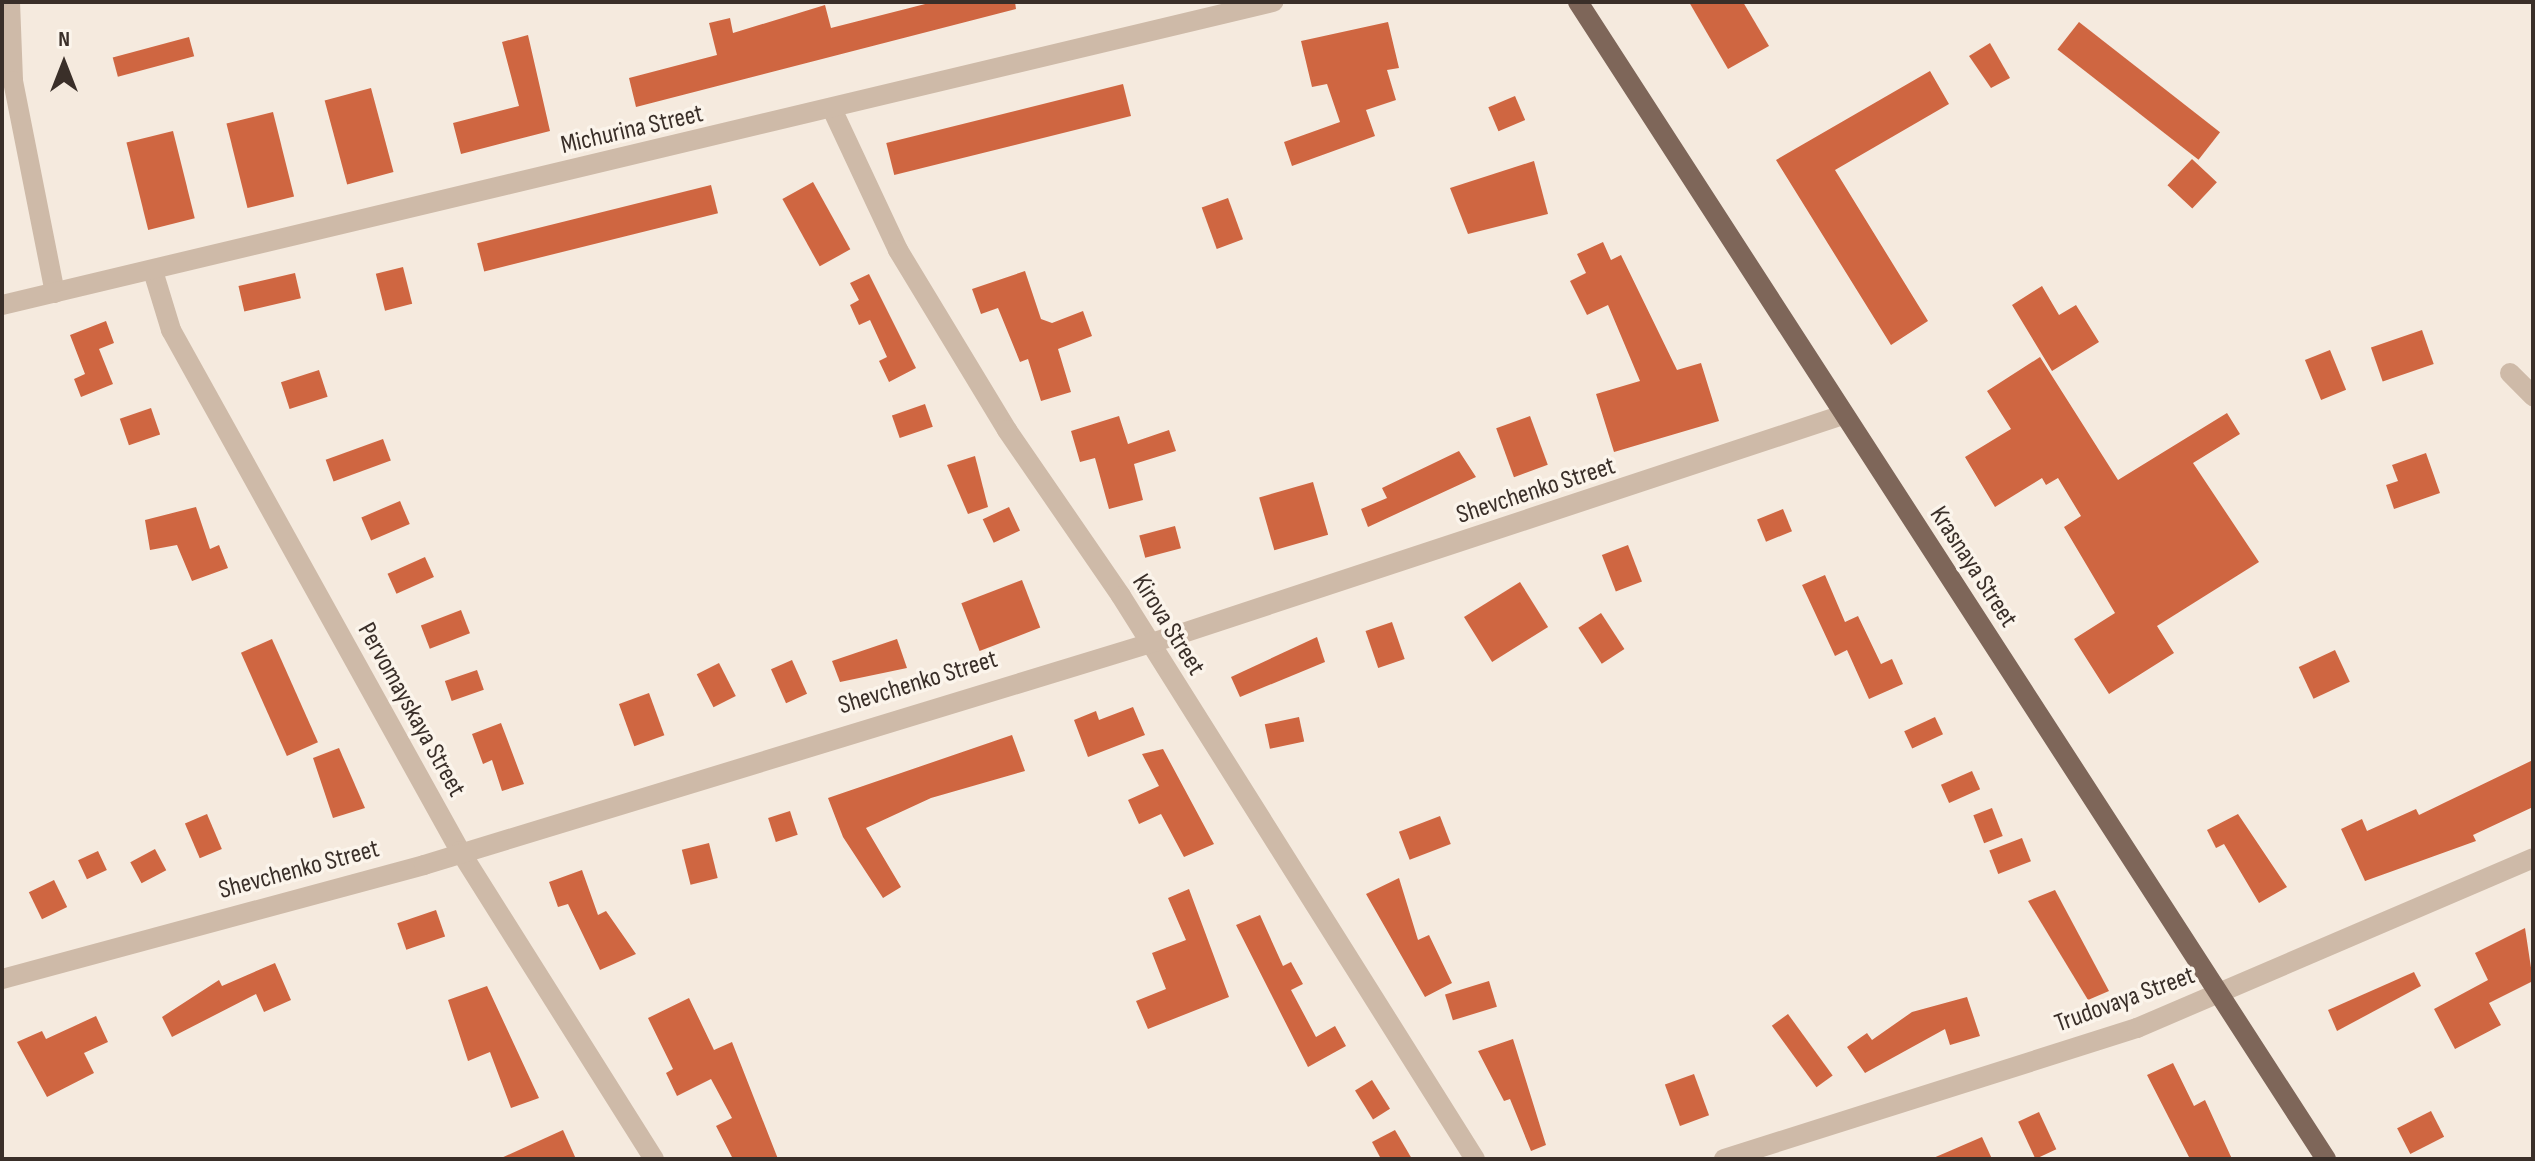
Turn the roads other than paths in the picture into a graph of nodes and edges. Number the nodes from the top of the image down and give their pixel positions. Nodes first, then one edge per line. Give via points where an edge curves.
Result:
1 (10, 2) edge
2 (1273, 2) edge
3 (1578, 2) edge
4 (832, 109) junction
5 (153, 271) junction
6 (55, 293) junction
7 (2, 305) edge
8 (2510, 373) dead end
9 (2533, 396) edge
10 (1843, 415) junction
11 (1147, 642) junction
12 (460, 851) junction
13 (2533, 858) edge
14 (2, 979) edge
15 (2220, 993) junction
16 (654, 1159) edge
17 (1475, 1159) edge
18 (1724, 1159) edge
19 (2326, 1159) edge

1 - 6 street via 13,81
2 - 4 street, Michurina Street
3 - 10 main road, Krasnaya Street
4 - 5 street, Michurina Street
4 - 11 street, Kirova Street via 898,250
5 - 6 street, Michurina Street
5 - 12 street, Pervomayskaya Street via 171,330
6 - 7 street, Michurina Street
8 - 9 street
10 - 11 street, Shevchenko Street
10 - 15 main road, Krasnaya Street
11 - 12 street, Shevchenko Street
11 - 17 street, Kirova Street
12 - 14 street, Shevchenko Street
12 - 16 street, Pervomayskaya Street
13 - 15 street, Trudovaya Street
15 - 18 street, Trudovaya Street via 2137,1028
15 - 19 main road, Krasnaya Street

